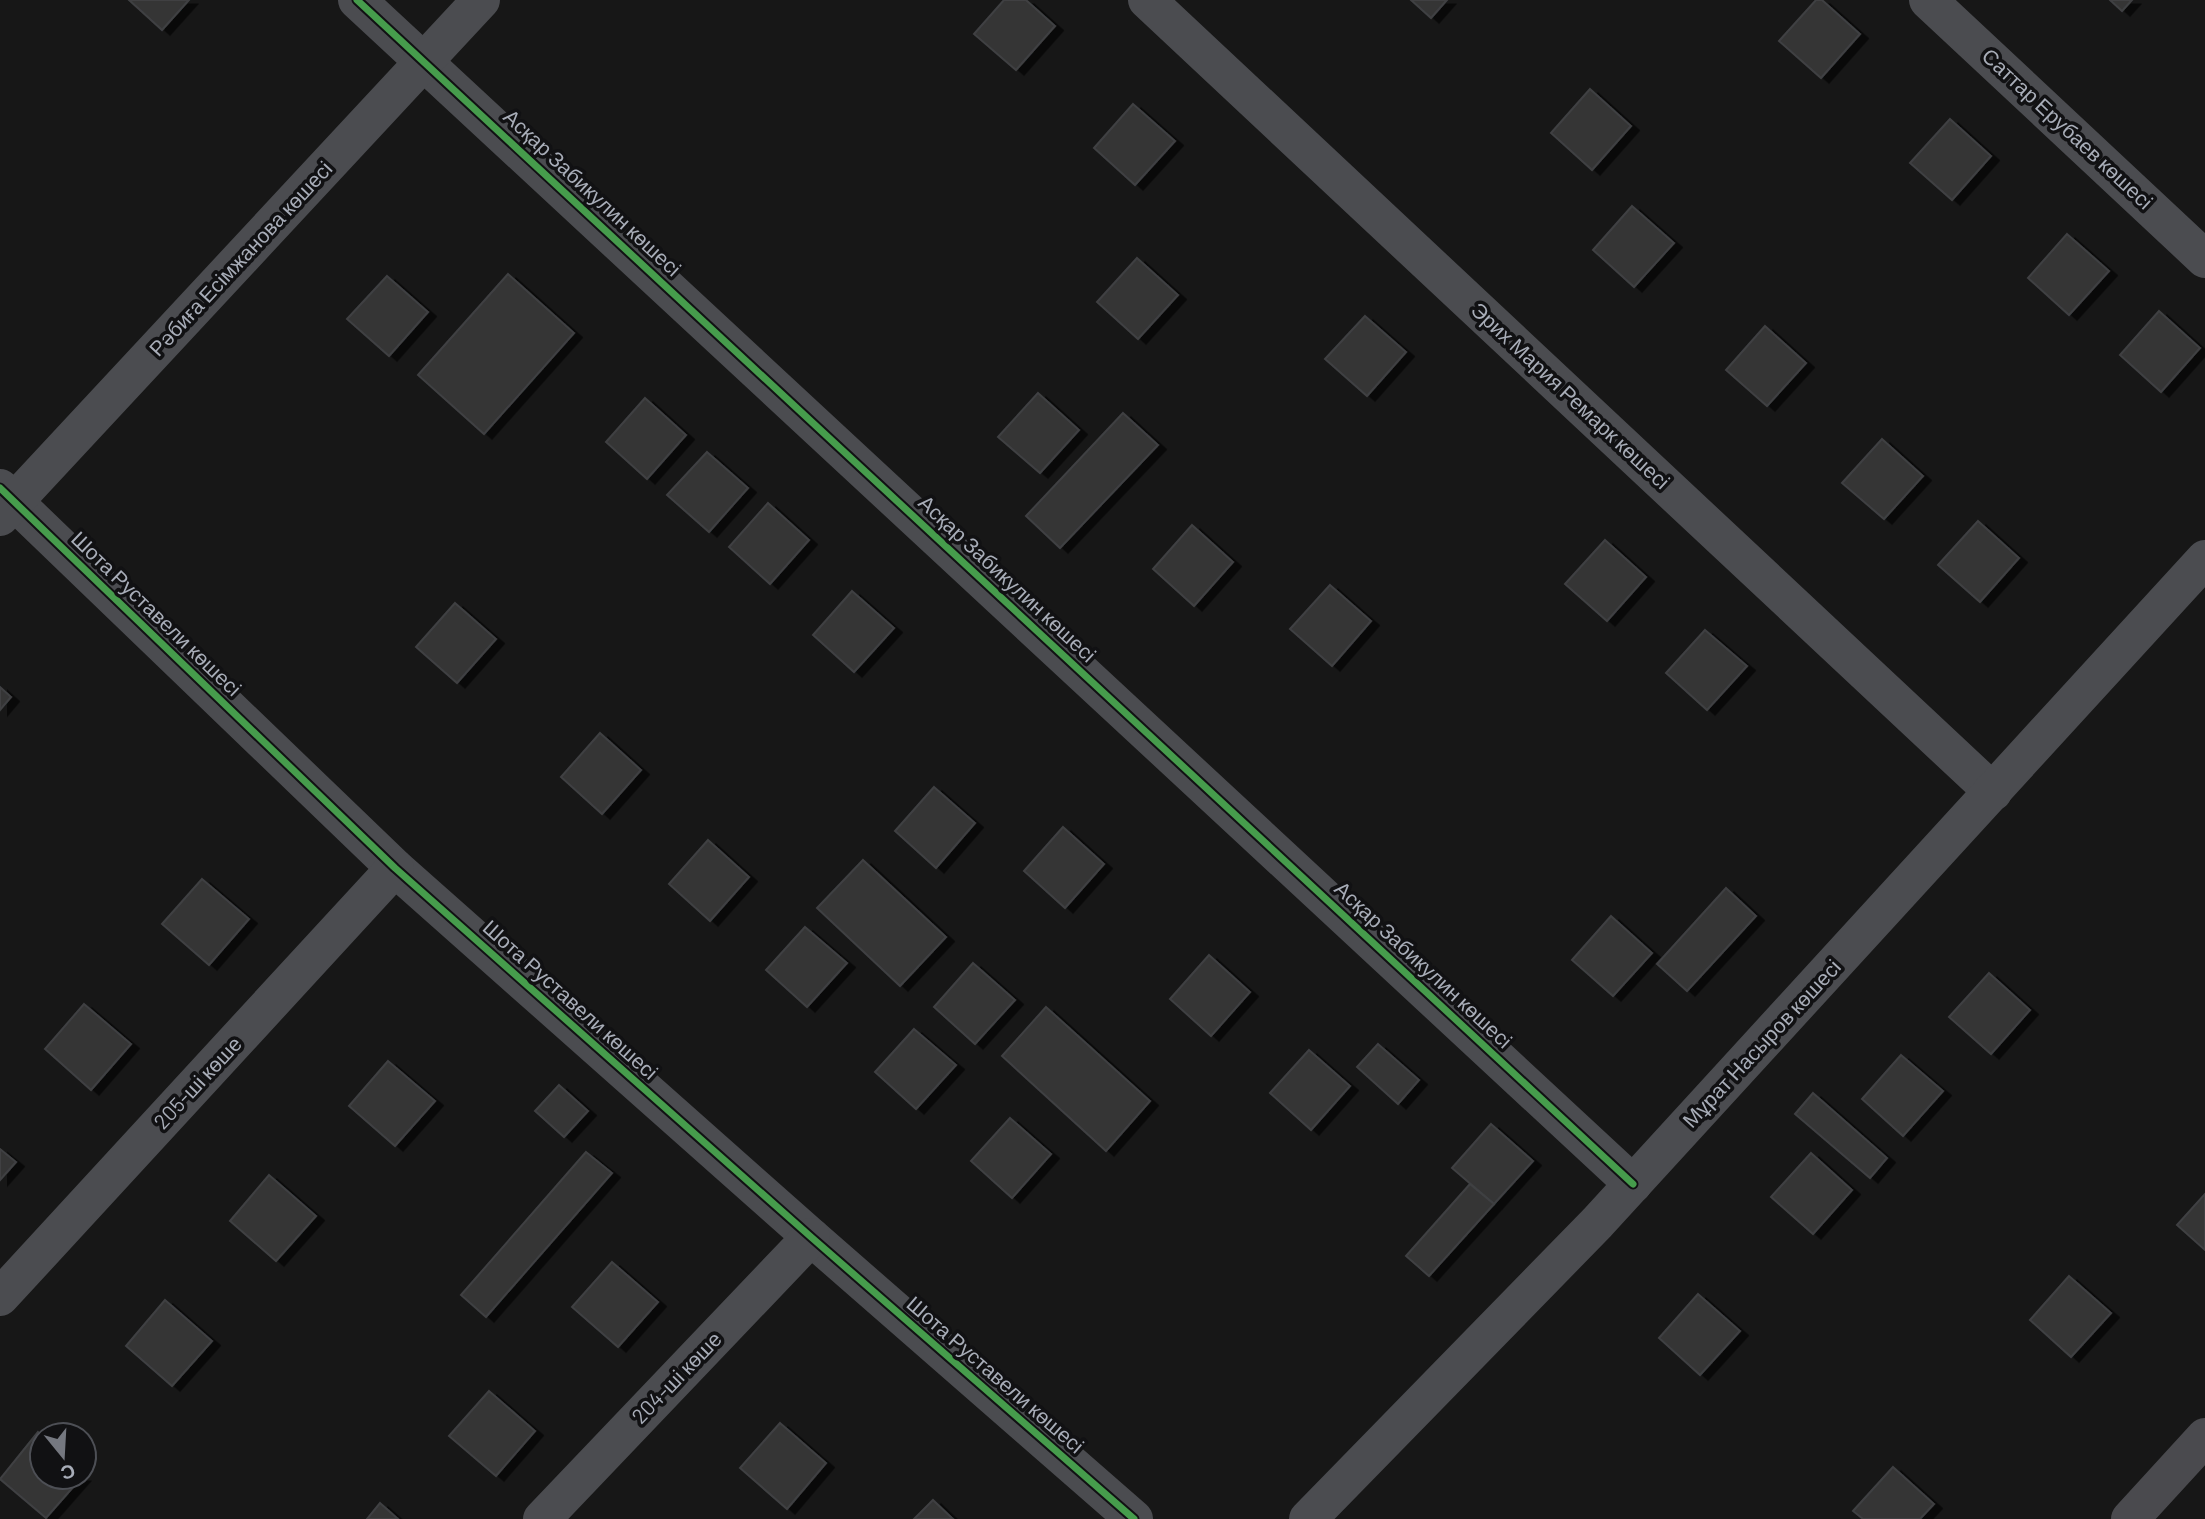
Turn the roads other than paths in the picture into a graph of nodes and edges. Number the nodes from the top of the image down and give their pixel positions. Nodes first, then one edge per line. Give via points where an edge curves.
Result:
1 (357, 0) edge
2 (481, 0) edge
3 (1147, 0) edge
4 (1928, 0) edge
5 (424, 61) junction
6 (2205, 259) edge
7 (5, 503) edge
8 (2205, 559) edge
9 (1993, 792) junction
10 (396, 868) junction
11 (1633, 1184) junction
12 (811, 1237) junction
13 (0, 1297) edge
14 (2205, 1437) edge
15 (542, 1519) edge
16 (1135, 1519) edge
17 (1308, 1519) edge
18 (2130, 1519) edge

1 - 5 street, Асқар Забикулин көшесі
2 - 5 street, Рәбиға Есімжанова көшесі
3 - 9 street, Эрих Мария Ремарк көшесі
4 - 6 street, Саттар Ерубаев көшесі
5 - 7 street, Рәбиға Есімжанова көшесі
5 - 11 street, Асқар Забикулин көшесі
7 - 10 street, Шота Руставели көшесі
8 - 9 street, Мұрат Насыров көшесі
9 - 11 street, Мұрат Насыров көшесі
10 - 12 street, Шота Руставели көшесі
10 - 13 street, 205-ші көше
11 - 17 street, Мұрат Насыров көшесі
12 - 15 street, 204-ші көше
12 - 16 street, Шота Руставели көшесі
14 - 18 street

